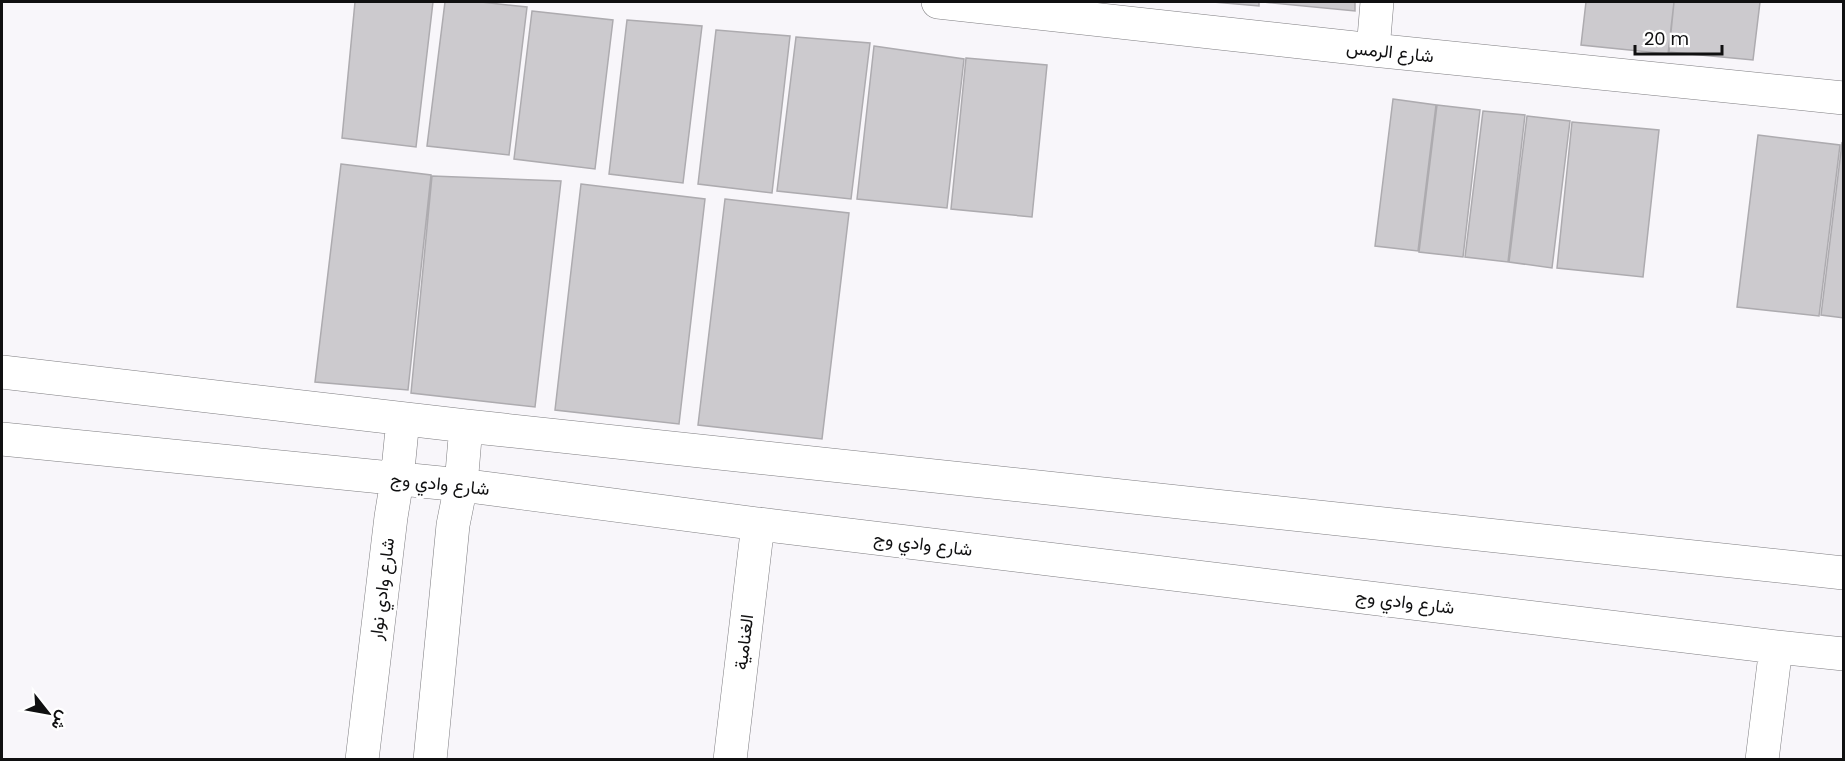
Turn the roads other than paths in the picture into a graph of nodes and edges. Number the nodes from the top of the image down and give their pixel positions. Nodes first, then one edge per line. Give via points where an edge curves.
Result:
1 (938, 2) edge
2 (1377, 2) edge
3 (1373, 50) junction
4 (1844, 98) edge
5 (2, 372) edge
6 (403, 418) junction
7 (466, 426) junction
8 (2, 439) edge
9 (397, 480) junction
10 (461, 485) junction
11 (758, 524) junction
12 (1844, 573) edge
13 (1776, 647) junction
14 (1844, 654) edge
15 (362, 759) edge
16 (430, 759) edge
17 (730, 759) edge
18 (1762, 759) edge

1 - 3 street, شارع الرمس
2 - 3 street
3 - 4 street, شارع الرمس
5 - 6 street
6 - 7 street
6 - 9 street, شارع وادي نوار
7 - 10 street
7 - 12 street
8 - 9 street, شارع وادي وج
9 - 10 street, شارع وادي وج
9 - 15 street, شارع وادي نوار
10 - 11 street, شارع وادي وج
10 - 16 street via 453,525
11 - 13 street, شارع وادي وج
11 - 17 street, الغنامية
13 - 14 street, شارع وادي وج
13 - 18 street

